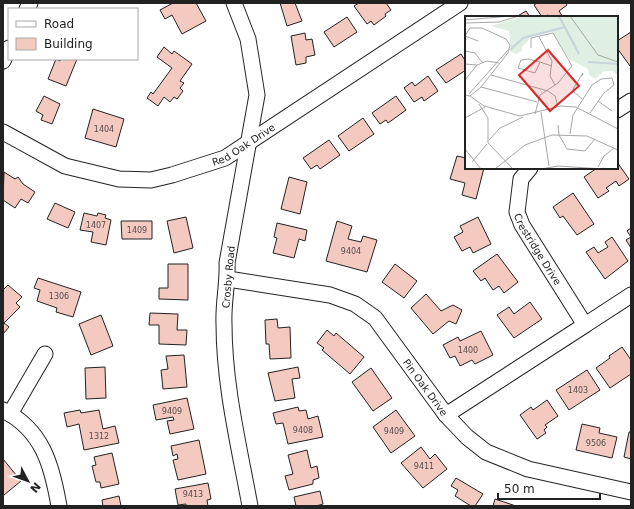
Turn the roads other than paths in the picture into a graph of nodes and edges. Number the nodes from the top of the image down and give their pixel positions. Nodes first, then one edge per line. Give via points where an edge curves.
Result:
1 (234, 3) edge
2 (460, 3) edge
3 (8, 50) edge
4 (3, 61) edge
5 (631, 101) edge
6 (618, 109) edge
7 (3, 132) edge
8 (249, 141) junction
9 (529, 169) edge
10 (228, 279) junction
11 (631, 295) edge
12 (585, 325) junction
13 (45, 354) dead end
14 (7, 412) edge
15 (446, 415) junction
16 (631, 492) edge
17 (59, 506) edge
18 (250, 506) edge

1 - 8 street, Crosby Road via 248,38 257,95
2 - 8 street, Red Oak Drive
3 - 4 street
5 - 6 street
7 - 8 street, Red Oak Drive via 65,166 119,179 151,180 172,175 225,158
8 - 10 street, Crosby Road via 227,263
9 - 12 street, Crestridge Drive via 521,179 517,212 522,225
10 - 15 street, Pin Oak Drive via 330,295 355,304 375,318
10 - 18 street, Crosby Road via 224,323 228,394
11 - 12 street
12 - 15 street
13 - 14 street
14 - 17 street via 29,429 47,454
15 - 16 street, Pin Oak Drive via 486,452 528,469

